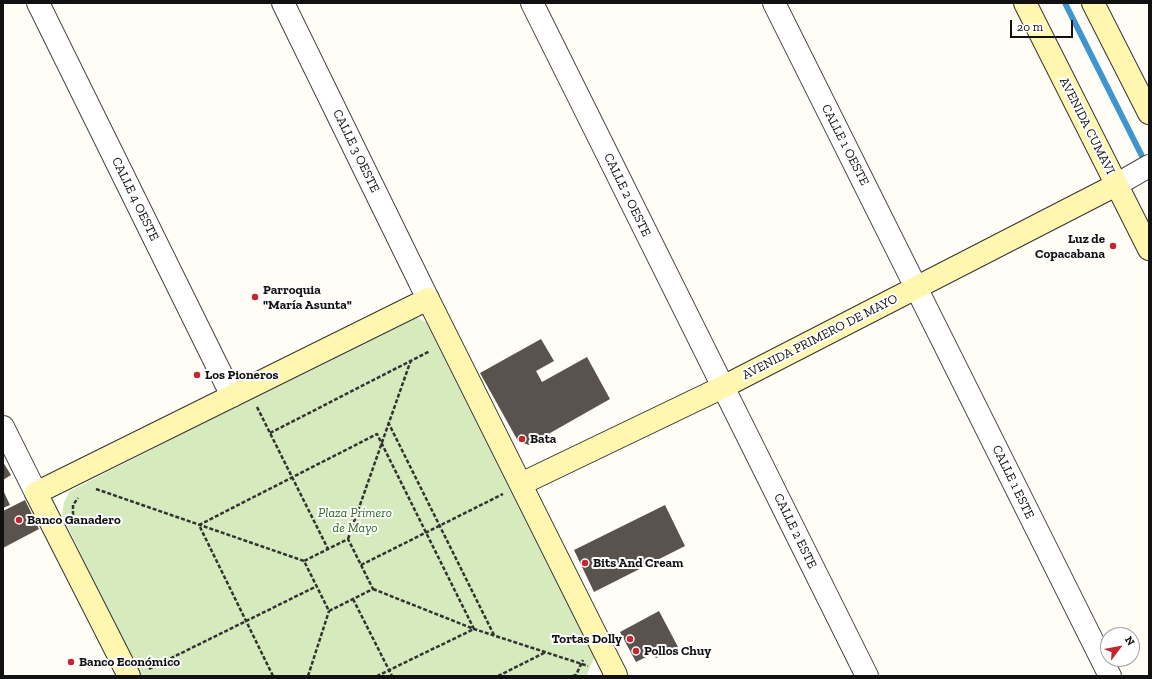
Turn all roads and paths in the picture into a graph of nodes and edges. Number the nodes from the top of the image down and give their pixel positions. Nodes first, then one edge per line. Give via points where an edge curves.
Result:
1 (38, 3) edge
2 (283, 3) edge
3 (532, 3) edge
4 (774, 3) edge
5 (1025, 3) edge
6 (1093, 3) edge
7 (1149, 113) edge
8 (1149, 166) edge
9 (1120, 182) junction
10 (1149, 249) edge
11 (916, 288) junction
12 (428, 299) junction
13 (432, 350) dead end
14 (411, 360) junction
15 (723, 386) junction
16 (232, 396) junction
17 (263, 403) dead end
18 (256, 407) junction
19 (249, 410) dead end
20 (388, 422) junction
21 (3, 426) edge
22 (270, 433) junction
23 (381, 442) junction
24 (292, 478) junction
25 (103, 485) dead end
26 (96, 489) junction
27 (508, 489) junction
28 (90, 492) dead end
29 (36, 493) junction
30 (83, 495) dead end
31 (73, 505) dead end
32 (199, 525) junction
33 (440, 526) junction
34 (426, 533) junction
35 (348, 538) junction
36 (328, 549) junction
37 (304, 561) junction
38 (361, 564) junction
39 (317, 586) junction
40 (373, 589) junction
41 (353, 599) junction
42 (329, 611) junction
43 (246, 621) junction
44 (474, 629) junction
45 (495, 635) junction
46 (546, 652) junction
47 (584, 657) dead end
48 (582, 664) junction
49 (389, 670) junction
50 (128, 672) edge
51 (273, 676) edge
52 (308, 676) edge
53 (377, 676) edge
54 (392, 676) edge
55 (498, 676) edge
56 (574, 676) edge
57 (616, 676) edge
58 (867, 676) edge
59 (1110, 676) edge

1 - 16 street, CALLE 4 OESTE
2 - 12 street, CALLE 3 OESTE
3 - 15 street, CALLE 2 OESTE
4 - 11 street, CALLE 1 OESTE
5 - 9 street, AVENIDA CUMAVI
6 - 7 street
8 - 9 street
9 - 10 street, AVENIDA CUMAVI
9 - 11 street, AVENIDA PRIMERO DE MAYO
11 - 15 street, AVENIDA PRIMERO DE MAYO
11 - 59 street, CALLE 1 ESTE
12 - 16 street
12 - 27 street
13 - 14 path
14 - 20 path
14 - 22 path
15 - 27 street, AVENIDA PRIMERO DE MAYO
15 - 58 street, CALLE 2 ESTE
16 - 29 street
17 - 18 path
18 - 19 path
18 - 22 path
20 - 23 path
20 - 33 path
21 - 29 street
22 - 24 path
23 - 24 path via 377,434
23 - 34 path
23 - 35 path
24 - 32 path
24 - 36 path
25 - 26 path
26 - 28 path
26 - 32 path
27 - 33 path
27 - 57 street
29 - 50 street
30 - 31 path via 77,498
32 - 37 path
32 - 43 path
33 - 34 path
33 - 45 path
34 - 38 path
34 - 44 path
35 - 36 path
35 - 38 path
36 - 37 path
37 - 39 path
38 - 40 path
39 - 42 path
39 - 43 path
40 - 41 path
40 - 44 path
41 - 42 path
41 - 49 path
42 - 52 path
43 - 50 path
43 - 51 path
44 - 45 path
44 - 49 path
45 - 46 path
46 - 48 path
46 - 55 path
47 - 48 path
48 - 56 path
49 - 53 path
49 - 54 path

